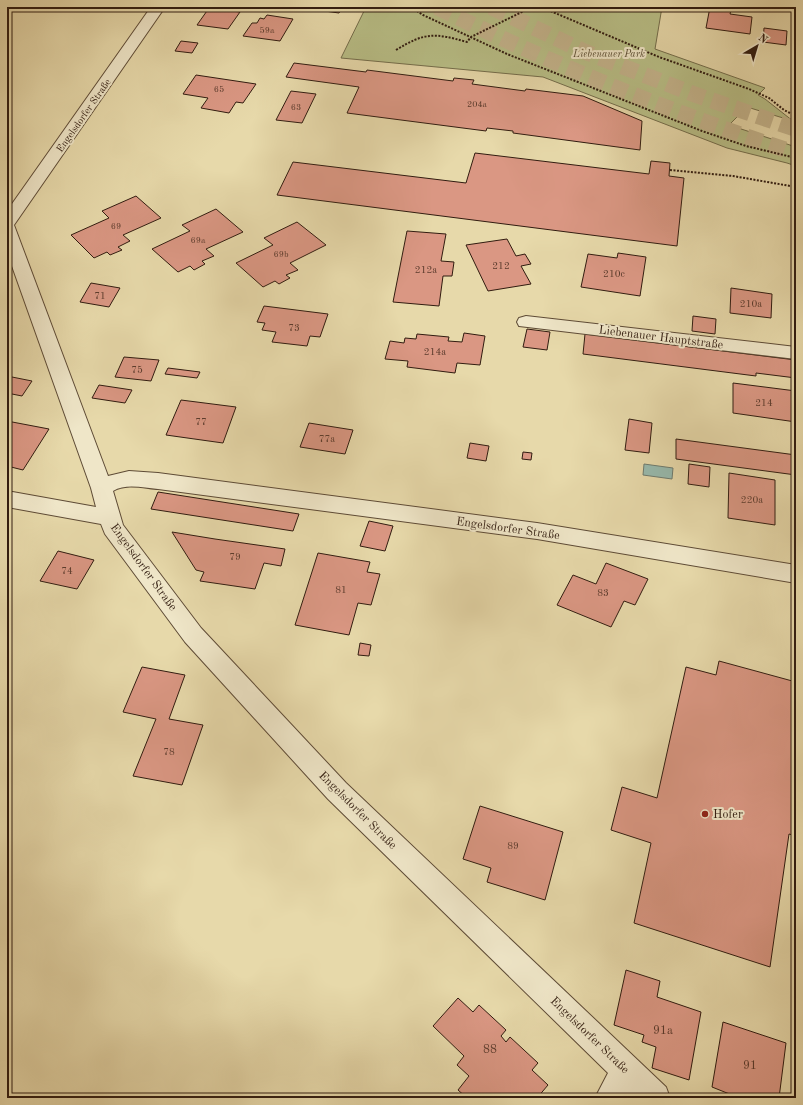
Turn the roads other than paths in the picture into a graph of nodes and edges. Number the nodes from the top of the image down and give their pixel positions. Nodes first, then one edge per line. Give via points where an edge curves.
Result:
1 (158, 7) edge
2 (7, 223) edge
3 (7, 228) edge
4 (526, 322) dead end
5 (796, 353) edge
6 (102, 488) junction
7 (7, 499) edge
8 (110, 517) junction
9 (796, 574) edge
10 (627, 1071) junction
11 (610, 1098) edge
12 (655, 1098) edge

1 - 2 street, Engelsdorfer Straße
3 - 6 street, Engelsdorfer Straße
4 - 5 street, Liebenauer Hauptstraße
6 - 8 street, Engelsdorfer Straße
6 - 9 street, Engelsdorfer Straße via 111,481 124,479 158,481 537,531
7 - 8 street
8 - 10 street, Engelsdorfer Straße via 113,528 193,634 337,792
10 - 11 street
10 - 12 street, Engelsdorfer Straße

